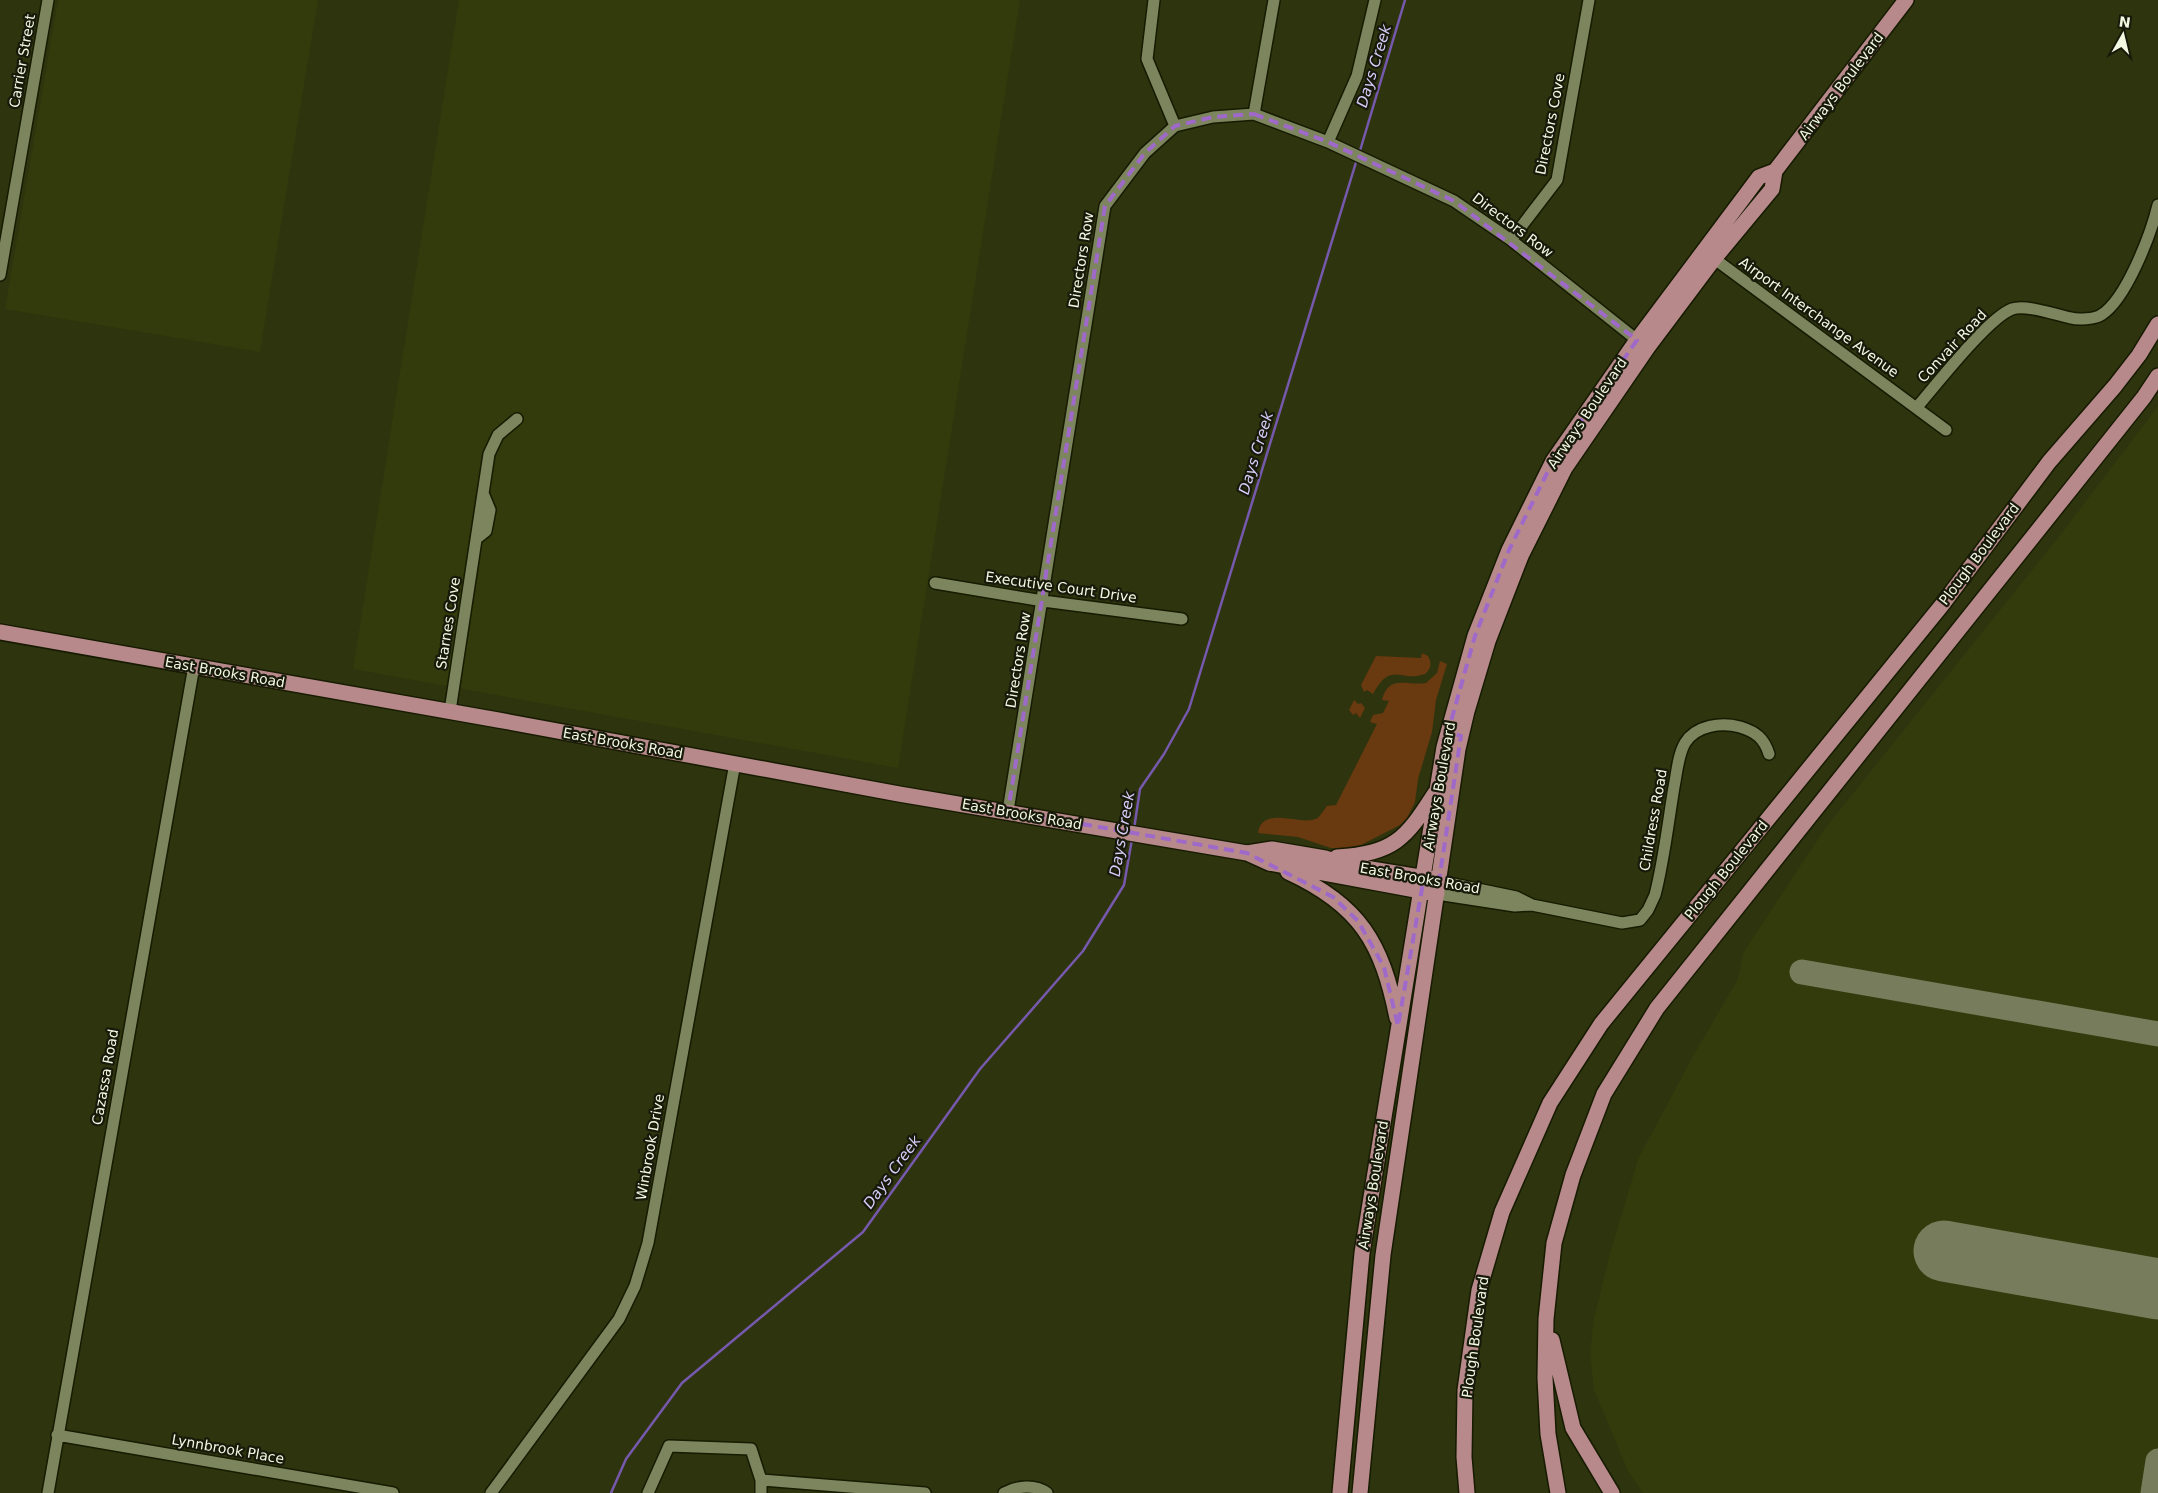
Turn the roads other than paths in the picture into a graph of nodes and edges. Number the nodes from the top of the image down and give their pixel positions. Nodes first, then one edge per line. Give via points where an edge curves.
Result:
1 (48, 0) edge
2 (1154, 0) edge
3 (1274, 0) edge
4 (1375, 0) edge
5 (1589, 0) edge
6 (1906, 0) edge
7 (1254, 114) junction
8 (1175, 126) junction
9 (1328, 142) junction
10 (2158, 205) edge
11 (1511, 240) junction
12 (1709, 255) junction
13 (0, 275) edge
14 (2158, 313) edge
15 (2158, 324) edge
16 (1642, 344) junction
17 (2139, 354) junction
18 (2158, 376) edge
19 (1917, 407) junction
20 (517, 419) dead end
21 (1946, 430) dead end
22 (483, 493) junction
23 (476, 539) junction
24 (935, 583) dead end
25 (1043, 601) junction
26 (1182, 618) dead end
27 (0, 632) edge
28 (194, 666) junction
29 (450, 711) junction
30 (1454, 734) junction
31 (1769, 754) dead end
32 (735, 763) junction
33 (1438, 788) junction
34 (1008, 811) junction
35 (1247, 853) junction
36 (1325, 858) junction
37 (1268, 863) junction
38 (1430, 886) junction
39 (1640, 920) joint
40 (1398, 1026) junction
41 (1546, 1319) junction
42 (57, 1435) junction
43 (761, 1480) junction
44 (48, 1493) edge
45 (393, 1493) edge
46 (491, 1493) edge
47 (648, 1493) edge
48 (761, 1493) edge
49 (925, 1493) edge
50 (1004, 1493) edge
51 (1047, 1493) edge
52 (1340, 1493) edge
53 (1360, 1493) edge
54 (1467, 1493) edge
55 (1558, 1493) edge
56 (1612, 1493) edge

1 - 13 street, Carrier Street
2 - 8 street via 1146,60
3 - 7 street
4 - 9 street via 1358,76
5 - 11 street, Directors Cove via 1556,180
6 - 12 main road, Airways Boulevard via 1775,171 1772,189
7 - 8 street, Directors Row via 1213,117
7 - 9 street, Directors Row
8 - 25 street, Directors Row via 1145,153 1105,206
9 - 11 street, Directors Row via 1454,200
10 - 19 street, Convair Road via 2154,222 2122,294 2101,316 2075,319 2035,310 2013,309 1994,320
11 - 16 street, Directors Row
12 - 16 main road, Airways Boulevard
12 - 19 street, Airport Interchange Avenue
14 - 17 main road
15 - 17 main road, Plough Boulevard
16 - 30 main road, Airways Boulevard via 1553,461 1508,550 1475,636
17 - 54 main road, Plough Boulevard via 2005,518 1942,605 1601,1024 1550,1103 1502,1212 1479,1290 1465,1390
18 - 41 main road via 1657,1008 1604,1094 1573,1175 1554,1243
19 - 21 street
20 - 22 street, Starnes Cove via 505,427 492,444
22 - 23 street, Starnes Cove via 474,506 472,517
22 - 23 street, Starnes Cove via 490,510 486,531
23 - 29 street, Starnes Cove
24 - 25 street, Executive Court Drive
25 - 26 street, Executive Court Drive
25 - 34 street, Directors Row
27 - 28 main road, East Brooks Road
28 - 29 main road, East Brooks Road
28 - 42 street, Cazassa Road
29 - 32 main road, East Brooks Road
30 - 33 main road, Airways Boulevard
30 - 38 main road, Airways Boulevard
31 - 39 street, Childress Road via 1762,739 1747,729 1726,724 1701,729 1686,741 1680,756 1656,889 1652,903
32 - 34 main road, East Brooks Road
32 - 46 street, Winbrook Drive via 648,1243 636,1286 620,1319
33 - 36 main road via 1412,826 1393,844 1363,855
33 - 38 main road, Airways Boulevard
34 - 35 main road, East Brooks Road
35 - 36 main road, East Brooks Road via 1272,849
35 - 37 main road, East Brooks Road
36 - 38 main road, East Brooks Road
37 - 38 main road, East Brooks Road
37 - 40 main road via 1333,896 1358,921 1384,967
38 - 39 street, East Brooks Road via 1516,897 1532,905 1614,921
38 - 40 main road, Airways Boulevard
38 - 53 main road, Airways Boulevard via 1383,1255
40 - 52 main road, Airways Boulevard via 1362,1253
41 - 55 main road via 1548,1434
41 - 56 main road via 1573,1428
42 - 44 street, Cazassa Road
42 - 45 street, Lynnbrook Place
43 - 47 street via 751,1450 669,1446
43 - 48 street
43 - 49 street
50 - 51 street via 1013,1488 1039,1487

